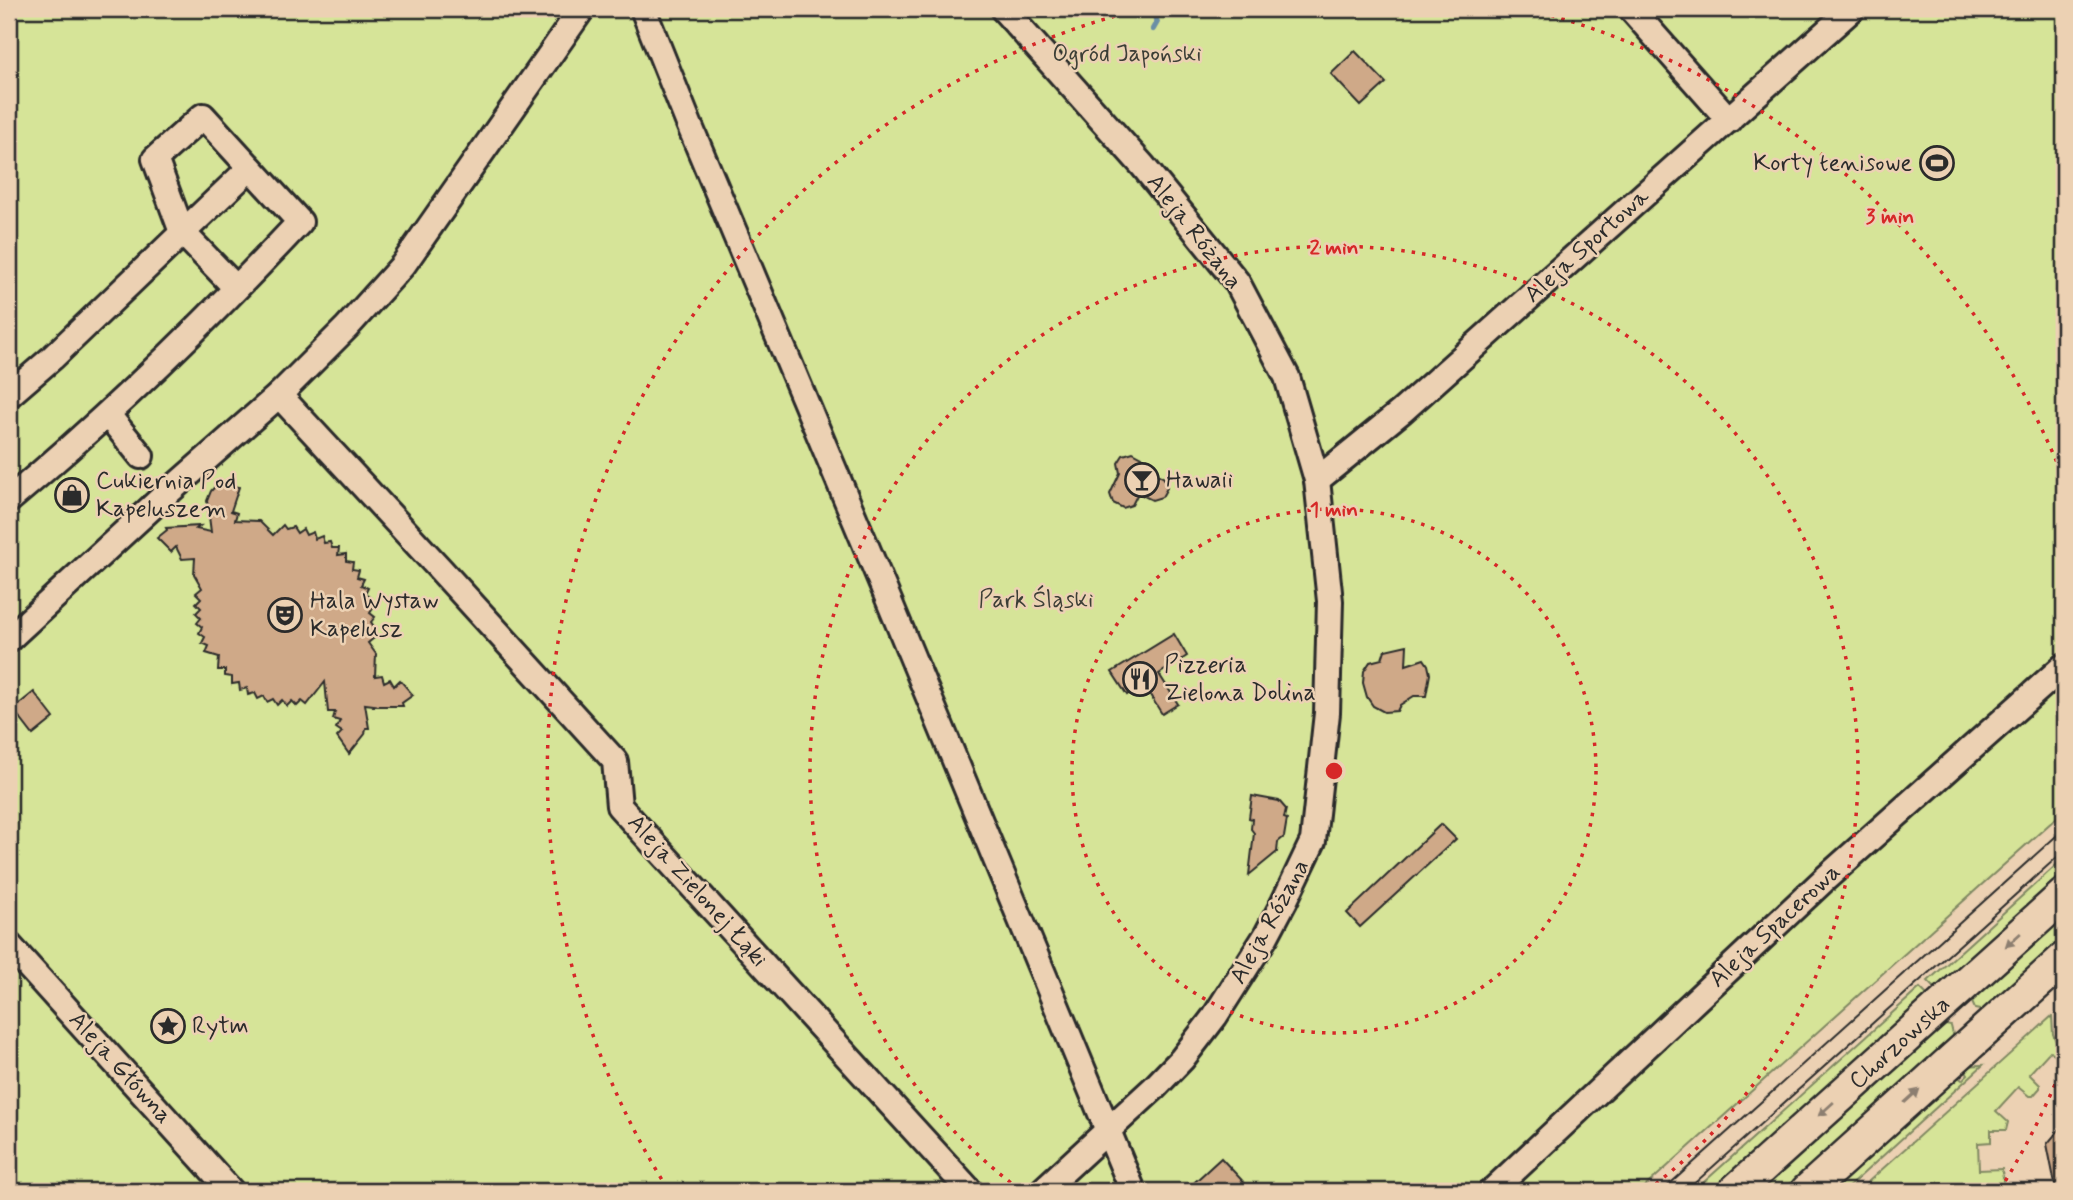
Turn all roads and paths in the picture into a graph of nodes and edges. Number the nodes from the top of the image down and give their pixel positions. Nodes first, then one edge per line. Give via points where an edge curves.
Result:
1 (582, 9) edge
2 (643, 9) edge
3 (1003, 9) edge
4 (1631, 9) edge
5 (1852, 9) edge
6 (1729, 120) junction
7 (250, 168) junction
8 (182, 232) junction
9 (236, 288) junction
10 (9, 395) edge
11 (279, 395) junction
12 (108, 415) junction
13 (141, 456) dead end
14 (1317, 480) junction
15 (9, 500) edge
16 (9, 639) edge
17 (2064, 666) edge
18 (2064, 895) edge
19 (9, 945) edge
20 (2064, 959) edge
21 (1950, 998) junction
22 (1980, 1035) junction
23 (1108, 1130) junction
24 (231, 1191) edge
25 (970, 1191) edge
26 (1042, 1191) edge
27 (1133, 1191) edge
28 (1492, 1191) edge
29 (1735, 1191) edge
30 (1807, 1191) edge

1 - 11 street via 403,265
2 - 23 street
3 - 14 street, Aleja Różana via 1143,166 1237,282 1287,377
4 - 6 street
5 - 6 street, Aleja Sportowa
6 - 14 street, Aleja Sportowa via 1402,411
7 - 8 street
7 - 8 street via 203,116 155,159
7 - 9 street via 300,222
8 - 9 street
8 - 10 street
9 - 12 street
11 - 16 street
11 - 25 street, Aleja Zielonej Łąki via 615,761 619,807
12 - 13 street
12 - 15 street
14 - 23 street, Aleja Różana via 1330,601 1327,713 1313,841 1266,936 1215,1016 1173,1069
17 - 28 street, Aleja Spacerowa via 1826,878
18 -> 21 main road, Chorzowska
19 - 24 street, Aleja Główna
20 - 22 main road, Chorzowska
21 - 22 main road
21 -> 29 main road, Chorzowska
30 -> 22 main road, Chorzowska
23 - 26 street, Aleja Różana
23 - 27 street

